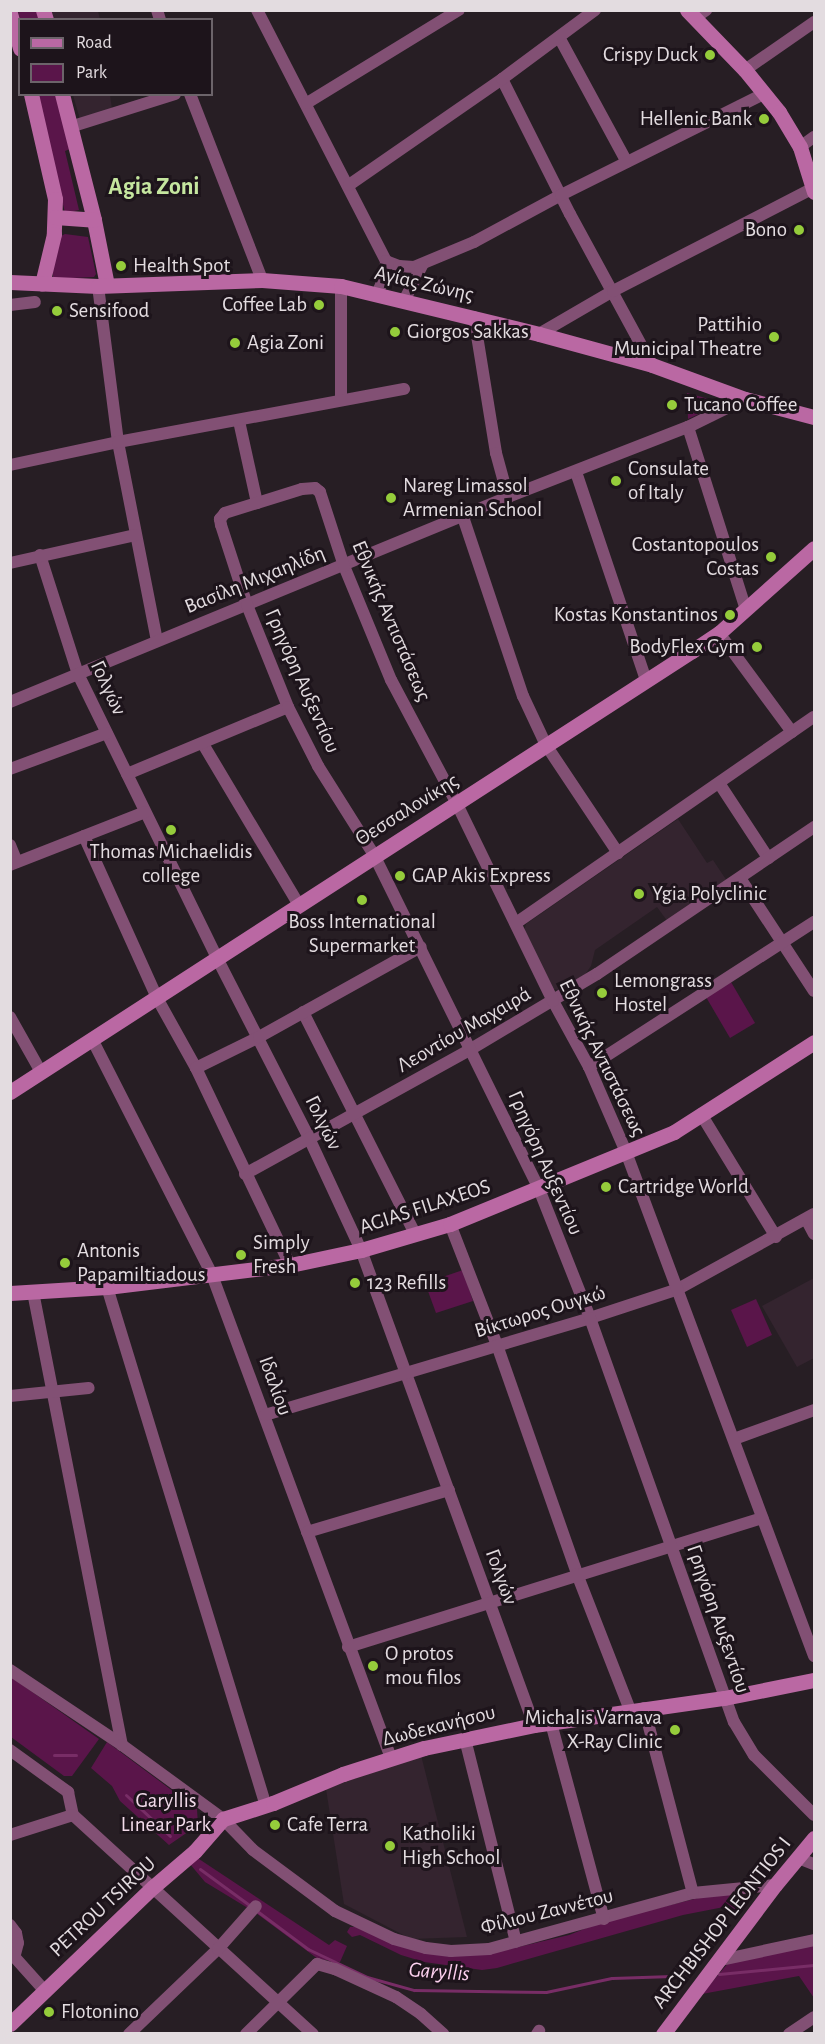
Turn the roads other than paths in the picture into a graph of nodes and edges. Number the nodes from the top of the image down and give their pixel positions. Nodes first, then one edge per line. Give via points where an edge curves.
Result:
1 (257, 10) edge
2 (459, 10) edge
3 (595, 10) edge
4 (10, 13) edge
5 (696, 13) edge
6 (814, 22) edge
7 (559, 36) junction
8 (18, 42) edge
9 (745, 70) junction
10 (502, 79) junction
11 (764, 94) junction
12 (31, 96) edge
13 (62, 96) edge
14 (169, 96) edge
15 (191, 96) edge
16 (307, 103) junction
17 (70, 127) junction
18 (814, 137) edge
19 (800, 147) junction
20 (627, 162) junction
21 (349, 185) junction
22 (814, 190) edge
23 (561, 195) junction
24 (56, 217) junction
25 (94, 220) junction
26 (386, 261) junction
27 (422, 265) junction
28 (262, 280) junction
29 (10, 282) edge
30 (42, 284) junction
31 (102, 285) junction
32 (342, 286) junction
33 (613, 291) junction
34 (377, 294) junction
35 (405, 300) junction
36 (34, 302) dead end
37 (10, 305) edge
38 (474, 317) junction
39 (539, 334) junction
40 (652, 365) junction
41 (404, 389) dead end
42 (746, 399) junction
43 (341, 400) junction
44 (814, 417) edge
45 (239, 421) junction
46 (688, 427) junction
47 (118, 442) junction
48 (10, 465) edge
49 (576, 472) junction
50 (508, 497) junction
51 (257, 503) junction
52 (463, 517) junction
53 (135, 535) junction
54 (814, 548) edge
55 (40, 555) junction
56 (10, 563) edge
57 (344, 566) junction
58 (247, 605) junction
59 (746, 610) junction
60 (719, 633) junction
61 (157, 640) junction
62 (78, 674) junction
63 (646, 680) junction
64 (10, 702) edge
65 (288, 707) junction
66 (814, 717) edge
67 (792, 732) junction
68 (107, 733) junction
69 (203, 744) junction
70 (546, 745) junction
71 (10, 769) edge
72 (127, 774) junction
73 (720, 783) junction
74 (457, 804) junction
75 (145, 812) junction
76 (814, 827) edge
77 (84, 836) junction
78 (10, 845) edge
79 (618, 853) junction
80 (374, 855) junction
81 (768, 858) junction
82 (14, 863) edge
83 (740, 878) junction
84 (299, 905) junction
85 (814, 922) edge
86 (516, 923) junction
87 (783, 942) junction
88 (421, 947) junction
89 (218, 960) junction
90 (814, 990) edge
91 (157, 998) junction
92 (553, 1001) junction
93 (303, 1012) junction
94 (10, 1017) edge
95 (259, 1037) junction
96 (93, 1041) junction
97 (814, 1042) edge
98 (471, 1049) junction
99 (588, 1067) junction
100 (196, 1068) junction
101 (41, 1072) junction
102 (10, 1092) edge
103 (701, 1114) junction
104 (356, 1115) junction
105 (309, 1138) junction
106 (626, 1152) junction
107 (245, 1174) junction
108 (539, 1189) junction
109 (810, 1217) edge
110 (450, 1224) junction
111 (415, 1234) junction
112 (814, 1234) edge
113 (776, 1237) junction
114 (361, 1250) junction
115 (290, 1265) junction
116 (212, 1275) junction
117 (107, 1287) junction
118 (678, 1289) junction
119 (33, 1292) junction
120 (10, 1293) edge
121 (590, 1318) junction
122 (497, 1345) junction
123 (404, 1372) junction
124 (89, 1388) dead end
125 (52, 1393) junction
126 (10, 1396) edge
127 (814, 1410) edge
128 (265, 1415) junction
129 (734, 1439) junction
130 (450, 1490) junction
131 (762, 1518) junction
132 (307, 1533) junction
133 (672, 1546) junction
134 (577, 1574) junction
135 (490, 1603) junction
136 (348, 1647) junction
137 (814, 1656) edge
138 (10, 1670) edge
139 (814, 1680) edge
140 (724, 1698) junction
141 (637, 1709) junction
142 (551, 1723) junction
143 (534, 1725) junction
144 (465, 1739) junction
145 (122, 1746) junction
146 (10, 1750) edge
147 (391, 1758) junction
148 (266, 1806) junction
149 (73, 1815) junction
150 (814, 1815) edge
151 (223, 1819) junction
152 (10, 1835) edge
153 (814, 1838) edge
154 (798, 1858) junction
155 (814, 1864) edge
156 (775, 1885) junction
157 (153, 1887) junction
158 (693, 1893) junction
159 (256, 1906) dead end
160 (604, 1919) junction
161 (10, 1925) edge
162 (814, 1940) edge
163 (516, 1942) junction
164 (218, 1949) junction
165 (13, 1953) edge
166 (721, 1960) junction
167 (45, 1991) junction
168 (278, 2003) junction
169 (814, 2017) edge
170 (10, 2024) edge
171 (664, 2033) edge
172 (129, 2034) edge
173 (246, 2034) edge
174 (313, 2034) edge
175 (443, 2034) edge
176 (789, 2034) edge

1 - 16 street
2 - 16 street
3 - 7 street
4 - 8 street
5 - 9 street
6 - 9 street
7 - 10 street
7 - 20 street
9 - 11 street
10 - 21 street
10 - 23 street
11 - 19 street
11 - 20 street
12 - 24 street
13 - 17 street
14 - 17 street
15 - 28 street
16 - 21 street
17 - 25 street
18 - 19 street
19 - 22 street
20 - 23 street
21 - 26 street
22 - 33 street
23 - 27 street
23 - 33 street
24 - 25 street
24 - 30 street
25 - 31 street
26 - 27 street via 409,267
26 - 34 street
27 - 35 street
28 - 31 street, Αγίας Ζώνης
28 - 32 street, Αγίας Ζώνης
29 - 30 street, Αγίας Ζώνης
30 - 31 street, Αγίας Ζώνης
31 - 47 street
32 - 34 street, Αγίας Ζώνης
32 - 43 street
33 - 39 street
33 - 40 street
34 - 35 street, Αγίας Ζώνης
35 - 38 street, Αγίας Ζώνης
36 - 37 street
38 - 39 street, Αγίας Ζώνης
38 - 50 street via 496,453
39 - 40 street, Αγίας Ζώνης
40 - 42 street, Αγίας Ζώνης
41 - 43 street
42 - 44 street, Αγίας Ζώνης
42 - 46 street, Βασίλη Μιχαηλίδη
43 - 45 street
45 - 47 street
45 - 51 street
46 - 49 street, Βασίλη Μιχαηλίδη
46 - 59 street
47 - 48 street
47 - 53 street
49 - 50 street, Βασίλη Μιχαηλίδη
49 - 63 street
50 - 52 street, Βασίλη Μιχαηλίδη
51 - 57 street, Εθνικής Αντιστάσεως via 315,488 320,492
51 - 58 street, Γρηγόρη Αυξεντίου via 225,513 220,519
52 - 57 street, Βασίλη Μιχαηλίδη
52 - 70 street via 523,696
53 - 55 street
53 - 61 street
54 - 59 street, Θεσσαλονίκης
55 - 56 street
55 - 62 street, Γολγών
57 - 58 street, Βασίλη Μιχαηλίδη
57 - 74 street, Εθνικής Αντιστάσεως via 391,680
58 - 61 street, Βασίλη Μιχαηλίδη
58 - 65 street, Γρηγόρη Αυξεντίου
59 - 60 street, Θεσσαλονίκης
60 - 63 street, Θεσσαλονίκης
60 - 67 street
61 - 62 street, Βασίλη Μιχαηλίδη
62 - 64 street, Βασίλη Μιχαηλίδη
62 - 68 street, Γολγών
63 - 70 street, Θεσσαλονίκης
65 - 69 street
65 - 80 street, Γρηγόρη Αυξεντίου via 318,766
66 - 67 street
67 - 73 street
68 - 71 street
68 - 72 street, Γολγών
69 - 72 street
69 - 84 street
70 - 74 street, Θεσσαλονίκης
70 - 79 street
72 - 75 street, Γολγών
73 - 79 street
73 - 81 street
74 - 80 street, Θεσσαλονίκης
74 - 86 street, Εθνικής Αντιστάσεως
75 - 77 street
75 - 89 street, Γολγών
76 - 81 street, Λεοντίου Μαχαιρά
77 - 82 street
77 - 91 street
78 - 82 street
79 - 86 street
80 - 84 street, Θεσσαλονίκης
80 - 88 street, Γρηγόρη Αυξεντίου
81 - 83 street, Λεοντίου Μαχαιρά
83 - 87 street
83 - 92 street, Λεοντίου Μαχαιρά
84 - 89 street, Θεσσαλονίκης
85 - 87 street
86 - 92 street, Εθνικής Αντιστάσεως
87 - 90 street
87 - 99 street
88 - 93 street
88 - 98 street, Γρηγόρη Αυξεντίου
89 - 91 street, Θεσσαλονίκης
89 - 95 street, Γολγών
91 - 96 street, Θεσσαλονίκης
91 - 100 street
92 - 98 street, Λεοντίου Μαχαιρά
92 - 99 street, Εθνικής Αντιστάσεως
93 - 95 street
93 - 104 street
94 - 101 street
95 - 100 street
95 - 105 street, Γολγών
96 - 101 street, Θεσσαλονίκης
96 - 116 street, Ιδαλίου
97 - 103 street, AGIAS FILAXEOS
98 - 104 street, Λεοντίου Μαχαιρά
98 - 108 street, Γρηγόρη Αυξεντίου
99 - 106 street, Εθνικής Αντιστάσεως
100 - 107 street
101 - 102 street, Θεσσαλονίκης
103 - 106 street, AGIAS FILAXEOS via 674,1132
103 - 113 street
104 - 105 street, Λεοντίου Μαχαιρά
104 - 111 street
105 - 107 street, Λεοντίου Μαχαιρά
105 - 114 street, Γολγών
106 - 108 street, AGIAS FILAXEOS
106 - 118 street, Εθνικής Αντιστάσεως
107 - 115 street
108 - 110 street, AGIAS FILAXEOS
108 - 121 street, Γρηγόρη Αυξεντίου
109 - 112 street
109 - 113 street, Βίκτωρος Ουγκώ
110 - 111 street, AGIAS FILAXEOS
110 - 122 street
111 - 114 street, AGIAS FILAXEOS
113 - 118 street, Βίκτωρος Ουγκώ
114 - 115 street, AGIAS FILAXEOS
114 - 123 street, Γολγών
115 - 116 street, AGIAS FILAXEOS
116 - 117 street, AGIAS FILAXEOS
116 - 128 street, Ιδαλίου
117 - 119 street, AGIAS FILAXEOS
117 - 148 street
118 - 121 street, Βίκτωρος Ουγκώ
118 - 129 street, Εθνικής Αντιστάσεως
119 - 120 street, AGIAS FILAXEOS
119 - 125 street
121 - 122 street, Βίκτωρος Ουγκώ
121 - 133 street, Γρηγόρη Αυξεντίου
122 - 123 street, Βίκτωρος Ουγκώ
122 - 134 street
123 - 128 street, Βίκτωρος Ουγκώ
123 - 130 street, Γολγών
124 - 125 street
125 - 126 street
125 - 145 street
127 - 129 street
128 - 132 street, Ιδαλίου
129 - 131 street, Εθνικής Αντιστάσεως
130 - 132 street
130 - 135 street, Γολγών
131 - 133 street
131 - 137 street, Εθνικής Αντιστάσεως
132 - 136 street, Ιδαλίου
133 - 134 street
133 - 140 street, Γρηγόρη Αυξεντίου
134 - 135 street
134 - 141 street
135 - 136 street
135 - 143 street, Γολγών
136 - 147 street, Ιδαλίου
138 - 145 street, Φίλιου Ζαννέτου
139 - 140 street, Δωδεκανήσου
140 - 141 street, Δωδεκανήσου
140 - 150 street, Γρηγόρη Αυξεντίου via 754,1755
141 - 142 street, Δωδεκανήσου
141 - 158 street
142 - 143 street, Δωδεκανήσου
142 - 160 street
143 - 144 street, Δωδεκανήσου
144 - 147 street, Δωδεκανήσου
144 - 163 street
145 - 151 street, Φίλιου Ζαννέτου
146 - 149 street via 68,1792
147 - 148 street, Δωδεκανήσου
148 - 151 street, Δωδεκανήσου
149 - 152 street
149 - 157 street
151 - 157 street, PETROU TSIROU via 195,1851
151 - 163 street, Φίλιου Ζαννέτου via 253,1850 335,1911 394,1939 451,1951 489,1949
153 - 154 street, ARCHBISHOP LEONTIOS I
154 - 155 street
154 - 156 street, ARCHBISHOP LEONTIOS I
156 - 158 street, Φίλιου Ζαννέτου
156 - 166 street, ARCHBISHOP LEONTIOS I
157 - 164 street
157 - 167 street, PETROU TSIROU
158 - 160 street, Φίλιου Ζαννέτου
159 - 164 street
160 - 163 street, Φίλιου Ζαννέτου
161 - 165 street via 18,1943
162 - 166 street
164 - 168 street
164 - 172 street
165 - 167 street
166 - 171 street, ARCHBISHOP LEONTIOS I
167 - 170 street, PETROU TSIROU
168 - 173 street
168 - 174 street
168 - 175 street via 317,1964 396,1997
169 - 176 street

